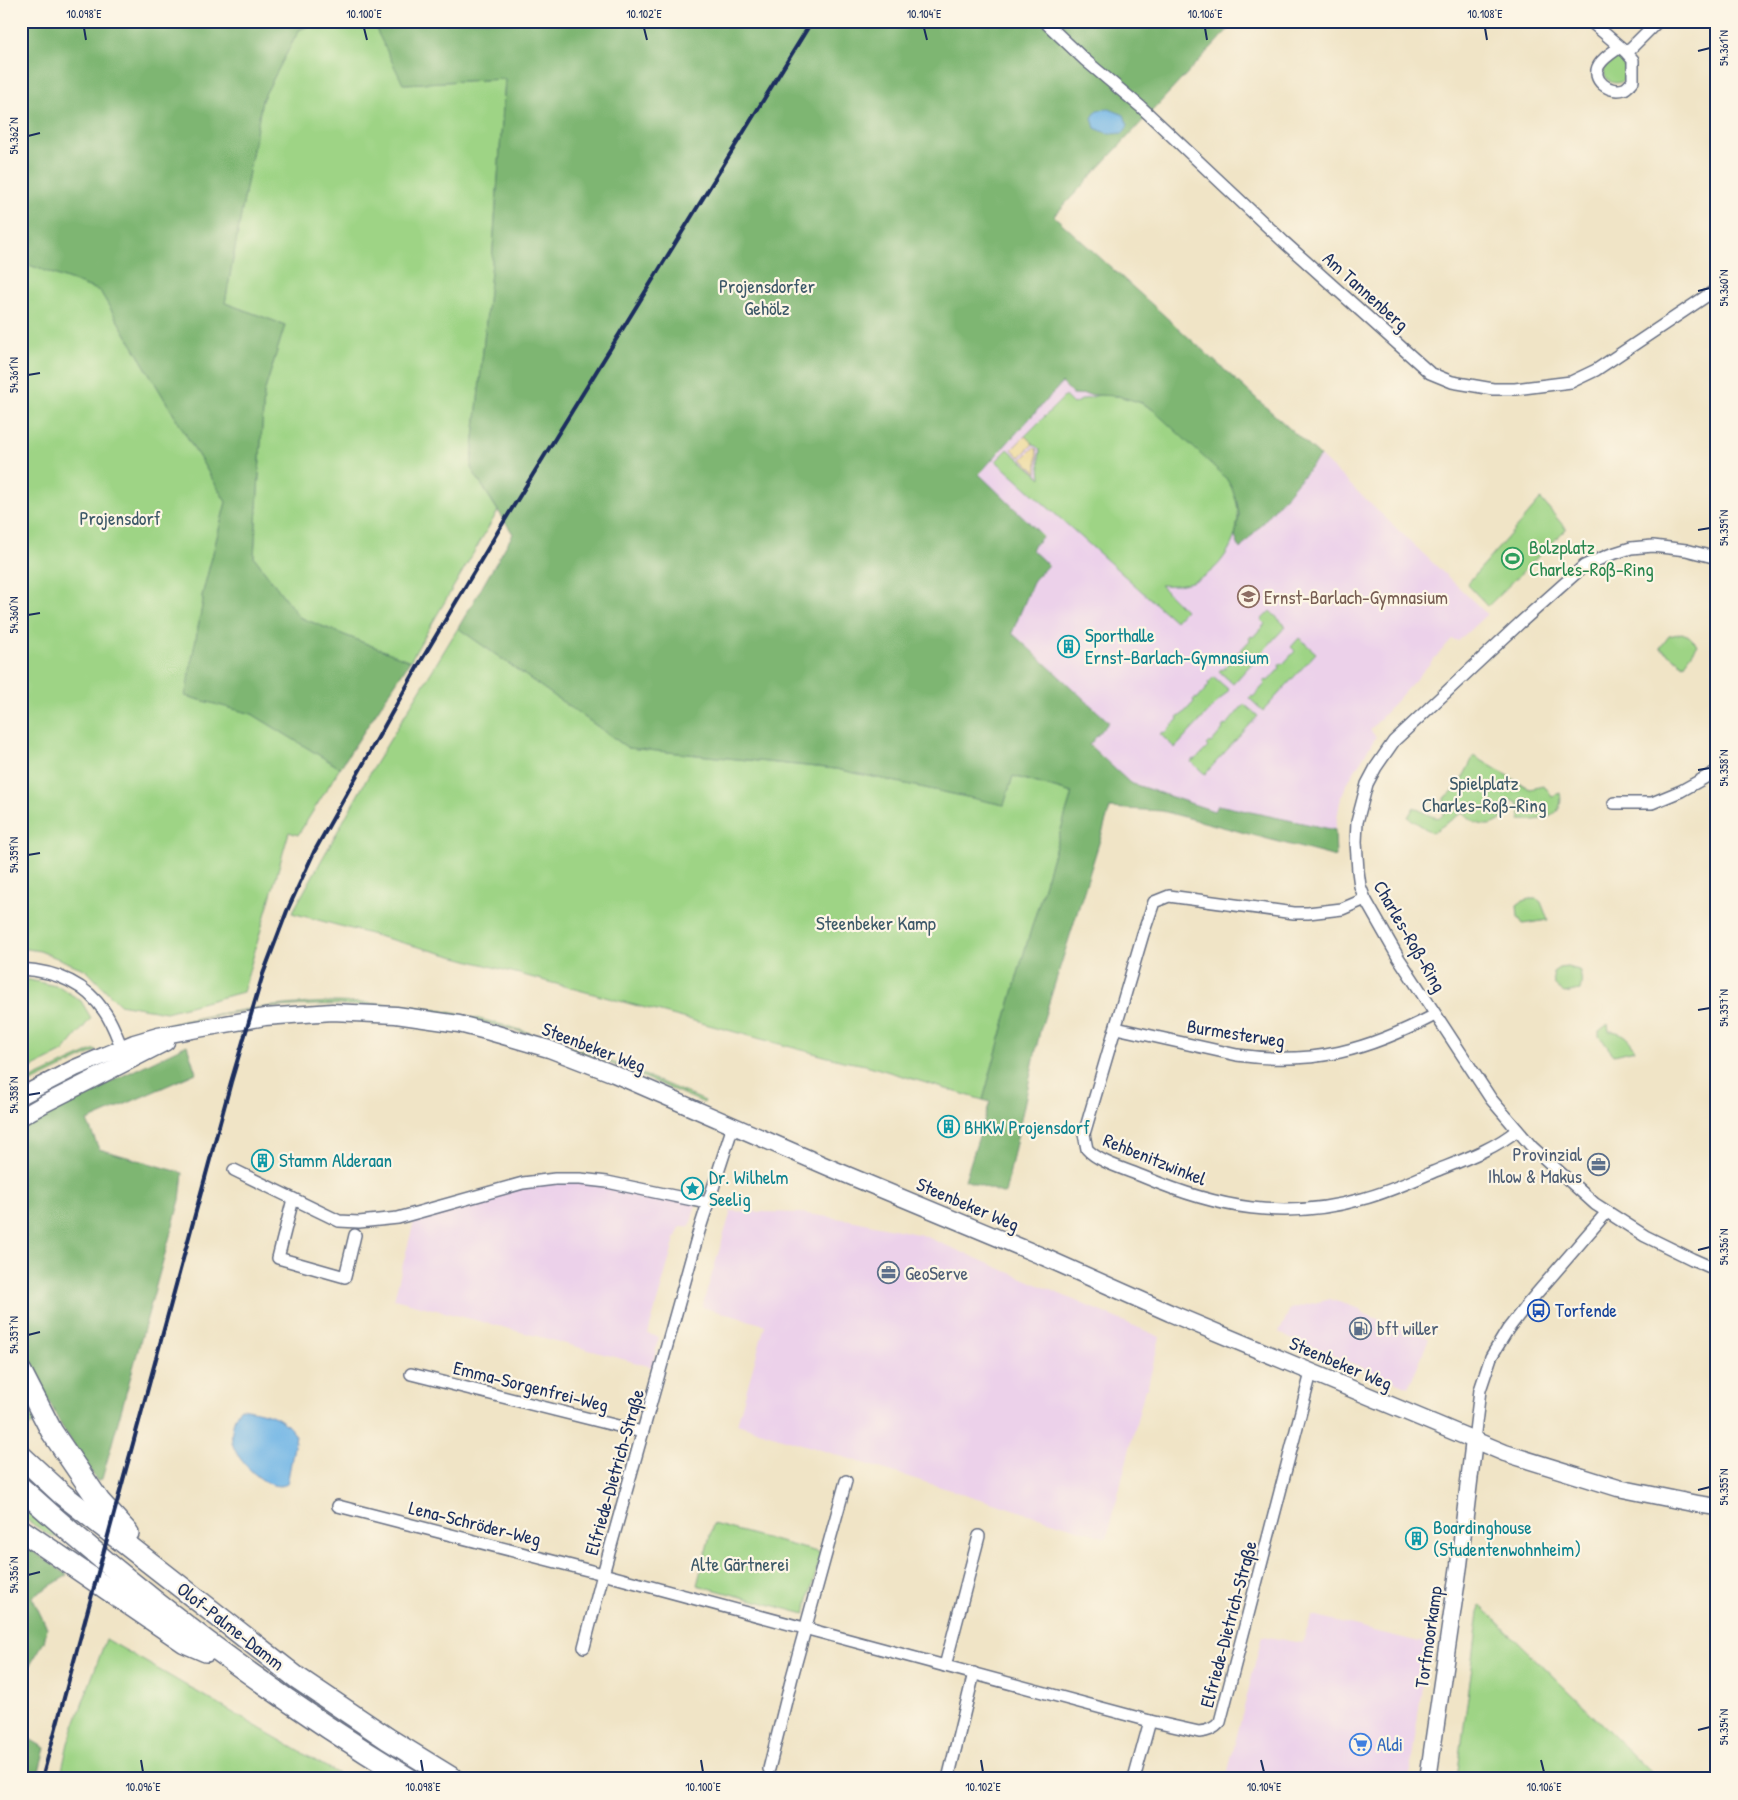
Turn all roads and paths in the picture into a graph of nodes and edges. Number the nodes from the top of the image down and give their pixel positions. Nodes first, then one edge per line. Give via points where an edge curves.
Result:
1 (1044, 21) edge
2 (1590, 21) edge
3 (1658, 21) edge
4 (1717, 289) edge
5 (1717, 558) edge
6 (1717, 771) edge
7 (1614, 804) dead end
8 (1365, 899) junction
9 (21, 969) edge
10 (1435, 1015) junction
11 (1116, 1028) junction
12 (124, 1054) junction
13 (21, 1096) edge
14 (21, 1117) edge
15 (733, 1126) junction
16 (1517, 1130) junction
17 (234, 1170) dead end
18 (293, 1199) junction
19 (707, 1203) junction
20 (1607, 1212) junction
21 (354, 1235) dead end
22 (1717, 1270) edge
23 (21, 1372) edge
24 (1311, 1373) junction
25 (411, 1374) dead end
26 (642, 1432) junction
27 (1474, 1440) junction
28 (21, 1456) edge
29 (846, 1481) dead end
30 (21, 1488) edge
31 (338, 1506) dead end
32 (1717, 1507) edge
33 (21, 1530) edge
34 (979, 1536) dead end
35 (603, 1574) junction
36 (167, 1576) junction
37 (806, 1628) junction
38 (584, 1647) dead end
39 (945, 1666) junction
40 (245, 1669) junction
41 (974, 1673) junction
42 (1150, 1721) junction
43 (769, 1769) dead end
44 (408, 1779) edge
45 (453, 1779) edge
46 (948, 1779) edge
47 (1134, 1779) edge
48 (1428, 1779) edge

1 - 4 street, Am Tannenberg via 1141,106 1291,248 1430,373 1445,380 1504,389 1571,382 1596,370
2 - 3 street via 1623,49 1631,48
5 - 8 street, Charles-Roß-Ring via 1653,546 1631,548 1584,566 1394,741 1367,784 1357,822 1358,871
6 - 7 street via 1652,803
8 - 10 street, Charles-Roß-Ring
8 - 11 street, Rehbenitzwinkel via 1342,909 1308,913 1169,896 1158,899 1151,907
9 - 12 street via 66,978 87,993 105,1012
10 - 11 street, Burmesterweg via 1373,1044 1295,1059 1237,1055
10 - 16 street, Charles-Roß-Ring via 1491,1100
11 - 16 street, Rehbenitzwinkel via 1084,1134 1087,1149 1100,1158 1166,1186 1220,1203 1257,1210 1290,1210 1362,1200 1446,1167 1505,1140
12 - 13 main road, Steenbeker Weg via 75,1068
12 - 14 main road, Steenbeker Weg
12 - 15 main road, Steenbeker Weg via 158,1036 265,1017 314,1013 396,1015 459,1024 582,1061
15 - 19 street, Elfriede-Dietrich-Straße
15 - 24 main road, Steenbeker Weg
16 - 20 street, Charles-Roß-Ring via 1552,1166
17 - 18 street
18 - 19 street via 339,1222 359,1222 398,1218 523,1183 580,1179
18 - 21 street via 278,1258 345,1277
19 - 26 street, Elfriede-Dietrich-Straße
20 - 22 street, Charles-Roß-Ring via 1646,1236
20 - 27 street via 1525,1307 1491,1357 1480,1390
23 - 36 highway via 52,1432 99,1501
24 - 27 main road, Steenbeker Weg
24 - 42 street, Elfriede-Dietrich-Straße via 1220,1722 1215,1728 1199,1732
25 - 26 street, Emma-Sorgenfrei-Weg
26 - 35 street, Elfriede-Dietrich-Straße
27 - 32 main road, Steenbeker Weg via 1505,1453 1618,1488
27 - 48 main road, Torfmoorkamp
28 - 36 highway, Olof-Palme-Damm via 63,1495
29 - 37 street
30 - 40 highway, Olof-Palme-Damm via 118,1572
31 - 35 street, Lena-Schröder-Weg
33 - 40 highway via 185,1642
34 - 39 street
35 - 37 street, Elfriede-Dietrich-Straße
35 - 38 street
36 - 45 highway, Olof-Palme-Damm via 296,1677
37 - 39 street, Elfriede-Dietrich-Straße
37 - 43 street
39 - 41 street, Elfriede-Dietrich-Straße
40 - 44 highway, Olof-Palme-Damm
41 - 42 street, Elfriede-Dietrich-Straße
41 - 46 street
42 - 47 street

